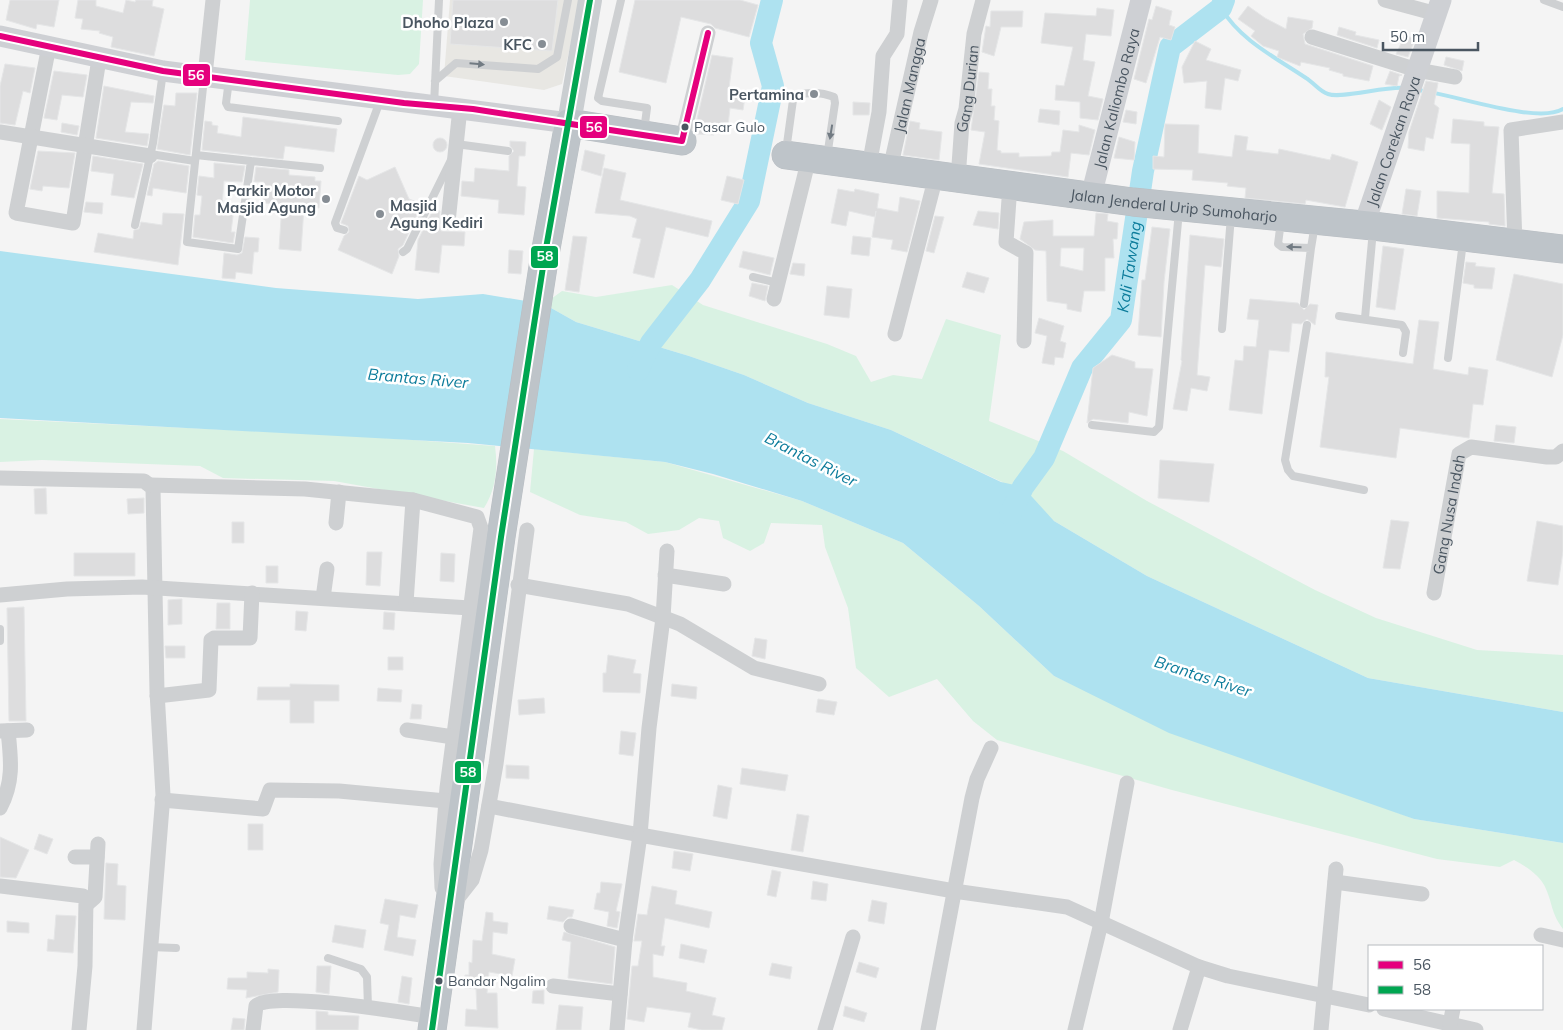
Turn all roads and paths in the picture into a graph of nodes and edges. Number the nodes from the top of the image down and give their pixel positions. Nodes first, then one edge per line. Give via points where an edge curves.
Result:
1 (213, 0) edge
2 (439, 0) edge
3 (568, 0) edge
4 (590, 0) edge
5 (621, 0) edge
6 (900, 0) edge
7 (931, 0) edge
8 (983, 0) edge
9 (1141, 0) edge
10 (1385, 0) edge
11 (1544, 0) edge
12 (1439, 7) edge
13 (1563, 7) edge
14 (708, 33) dead end
15 (0, 36) edge
16 (1312, 37) dead end
17 (49, 46) junction
18 (99, 58) junction
19 (163, 70) junction
20 (205, 75) junction
21 (1455, 77) dead end
22 (230, 78) junction
23 (435, 81) junction
24 (1413, 81) junction
25 (380, 100) junction
26 (434, 105) junction
27 (460, 108) junction
28 (338, 121) dead end
29 (1563, 122) edge
30 (569, 123) junction
31 (0, 132) edge
32 (643, 135) junction
33 (30, 138) junction
34 (682, 141) joint
35 (85, 146) junction
36 (456, 148) junction
37 (508, 152) dead end
38 (150, 155) junction
39 (196, 158) junction
40 (807, 158) junction
41 (251, 162) junction
42 (320, 168) dead end
43 (879, 168) junction
44 (947, 177) junction
45 (1010, 185) junction
46 (1091, 196) junction
47 (1155, 204) junction
48 (1232, 212) junction
49 (1282, 217) junction
50 (1316, 220) junction
51 (448, 222) dead end
52 (135, 225) dead end
53 (1369, 225) junction
54 (344, 230) dead end
55 (1464, 238) junction
56 (1515, 244) junction
57 (1311, 248) junction
58 (1563, 250) edge
59 (403, 252) dead end
60 (753, 277) dead end
61 (778, 283) junction
62 (774, 299) dead end
63 (1304, 304) dead end
64 (1339, 316) dead end
65 (1365, 318) junction
66 (1307, 325) dead end
67 (1222, 329) dead end
68 (895, 334) dead end
69 (1024, 340) dead end
70 (1403, 353) dead end
71 (1448, 358) dead end
72 (1092, 425) dead end
73 (1563, 451) edge
74 (0, 478) edge
75 (150, 485) junction
76 (1364, 490) dead end
77 (339, 492) junction
78 (413, 500) junction
79 (336, 523) dead end
80 (527, 530) dead end
81 (667, 551) dead end
82 (326, 569) dead end
83 (665, 575) junction
84 (724, 584) dead end
85 (518, 585) junction
86 (154, 588) junction
87 (252, 593) junction
88 (1434, 593) dead end
89 (0, 595) edge
90 (323, 598) junction
91 (406, 603) junction
92 (470, 608) junction
93 (663, 618) junction
94 (0, 629) edge
95 (0, 641) edge
96 (819, 684) dead end
97 (157, 696) junction
98 (27, 730) dead end
99 (407, 730) dead end
100 (4, 731) edge
101 (453, 737) junction
102 (991, 748) dead end
103 (1127, 783) dead end
104 (162, 800) junction
105 (446, 801) junction
106 (489, 806) junction
107 (0, 808) edge
108 (640, 835) junction
109 (75, 857) dead end
110 (0, 886) edge
111 (954, 891) junction
112 (1422, 894) dead end
113 (87, 904) junction
114 (448, 911) junction
115 (1101, 924) junction
116 (571, 926) dead end
117 (1541, 935) dead end
118 (853, 937) dead end
119 (625, 940) junction
120 (1563, 940) edge
121 (150, 947) junction
122 (176, 948) dead end
123 (328, 958) dead end
124 (1199, 967) junction
125 (553, 986) dead end
126 (620, 994) junction
127 (1324, 995) junction
128 (1368, 1005) edge
129 (368, 1007) junction
130 (1388, 1010) edge
131 (1453, 1010) edge
132 (432, 1023) edge
133 (1450, 1024) junction
134 (78, 1030) edge
135 (144, 1030) edge
136 (253, 1030) edge
137 (617, 1030) edge
138 (825, 1030) edge
139 (928, 1030) edge
140 (1075, 1030) edge
141 (1180, 1030) edge
142 (1321, 1030) edge
143 (1476, 1030) edge

1 - 20 street
2 - 23 lane
23 -> 3 lane via 456,63 538,69 546,66 557,57
4 - 30 main road
5 - 32 lane via 598,98 647,108
6 - 43 street via 896,34 883,56
7 - 43 street, Jalan Mangga
8 - 44 street, Gang Durian via 974,34 966,109
9 - 46 main road, Jalan Kaliombo Raya
10 - 12 street
11 - 13 lane
12 - 24 main road, Jalan Corekan Raya
14 - 34 street
15 - 17 main road
16 - 24 street
17 - 18 main road
17 - 33 street
18 - 19 main road
18 - 35 street
19 - 20 main road
19 - 38 lane
20 - 22 main road
20 - 39 lane
21 - 24 street
22 - 25 main road
22 - 28 lane via 228,107
23 - 26 lane
24 - 53 main road, Jalan Corekan Raya
25 - 26 main road
25 - 54 lane via 335,223 337,228
26 - 27 main road
27 - 30 main road
27 - 36 street
29 - 56 street via 1511,130
30 - 32 highway
30 - 114 highway via 544,254
31 - 33 street
32 - 34 highway
33 - 35 street
33 - 35 street via 16,212 72,224
35 - 38 street
36 - 37 lane
36 - 51 street
36 - 59 lane
38 - 39 lane
38 - 52 lane
39 - 41 lane
39 - 41 lane via 188,242 237,249
40 -> 40 lane via 793,100 797,95 808,93 834,97 835,103
40 - 43 highway, Jalan Jenderal Urip Sumoharjo
40 - 61 street
41 - 42 lane
43 - 44 highway, Jalan Jenderal Urip Sumoharjo
44 - 45 highway, Jalan Jenderal Urip Sumoharjo
44 - 68 street, Gang Durian
45 - 46 highway, Jalan Jenderal Urip Sumoharjo
45 - 69 street via 1006,242 1026,253
46 - 47 highway, Jalan Jenderal Urip Sumoharjo
47 - 48 highway, Jalan Jenderal Urip Sumoharjo
47 - 72 lane via 1159,427 1154,432
48 - 49 highway, Jalan Jenderal Urip Sumoharjo
48 - 67 lane
49 - 50 highway, Jalan Jenderal Urip Sumoharjo
57 -> 49 lane via 1279,246
50 - 53 highway, Jalan Jenderal Urip Sumoharjo
50 - 57 lane
53 - 55 highway, Jalan Jenderal Urip Sumoharjo
53 - 65 lane
55 - 56 highway, Jalan Jenderal Urip Sumoharjo
55 - 71 lane
56 - 58 highway, Jalan Jenderal Urip Sumoharjo
57 - 63 lane
60 - 61 lane
61 - 62 street
64 - 65 lane
65 - 70 lane via 1402,325 1406,332
66 - 76 lane via 1285,460 1288,470 1293,476
73 - 88 street, Gang Nusa Indah via 1556,457 1547,457 1471,447 1459,454
74 - 75 street via 144,481
75 - 77 street via 305,488
75 - 86 street
77 - 78 street
77 - 79 street
78 - 91 street
78 - 92 street via 474,515 479,520 481,528
80 - 85 street
81 - 83 street
82 - 90 street
83 - 84 street
83 - 93 street
85 - 93 street via 628,604
85 - 106 street
86 - 87 street
86 - 89 street via 67,589
86 - 97 street
87 - 90 street
87 - 97 street via 250,638 210,640 209,690
90 - 91 street
91 - 92 street
92 - 101 street
93 - 96 street via 712,641 748,665
93 - 108 street
94 - 95 lane
97 - 104 street
98 - 100 street
99 - 101 street
100 - 107 street via 11,762 9,790
101 - 105 street
102 - 111 street via 972,798
103 - 115 street
104 - 105 street via 263,809 270,790 339,791
104 - 121 street
105 - 114 street via 441,864 442,888
106 - 108 street
106 - 114 street via 477,869
108 - 111 street
108 - 119 street
109 - 113 street via 98,850 95,897
110 - 113 street via 83,896
111 - 115 street via 1067,906
111 - 139 street
112 - 127 street via 1335,875
113 - 134 street
114 - 132 highway
115 - 124 street
115 - 140 street
116 - 119 street
117 - 120 street
118 - 138 street
119 - 126 street
121 - 122 lane
121 - 135 street
123 - 129 lane via 361,969 367,977
124 - 127 street
124 - 141 street
125 - 126 street
126 - 137 street
127 - 128 street
127 - 142 street
129 - 132 street
129 - 136 street via 261,1002 256,1006
130 - 133 street
131 - 133 street
133 - 143 street

